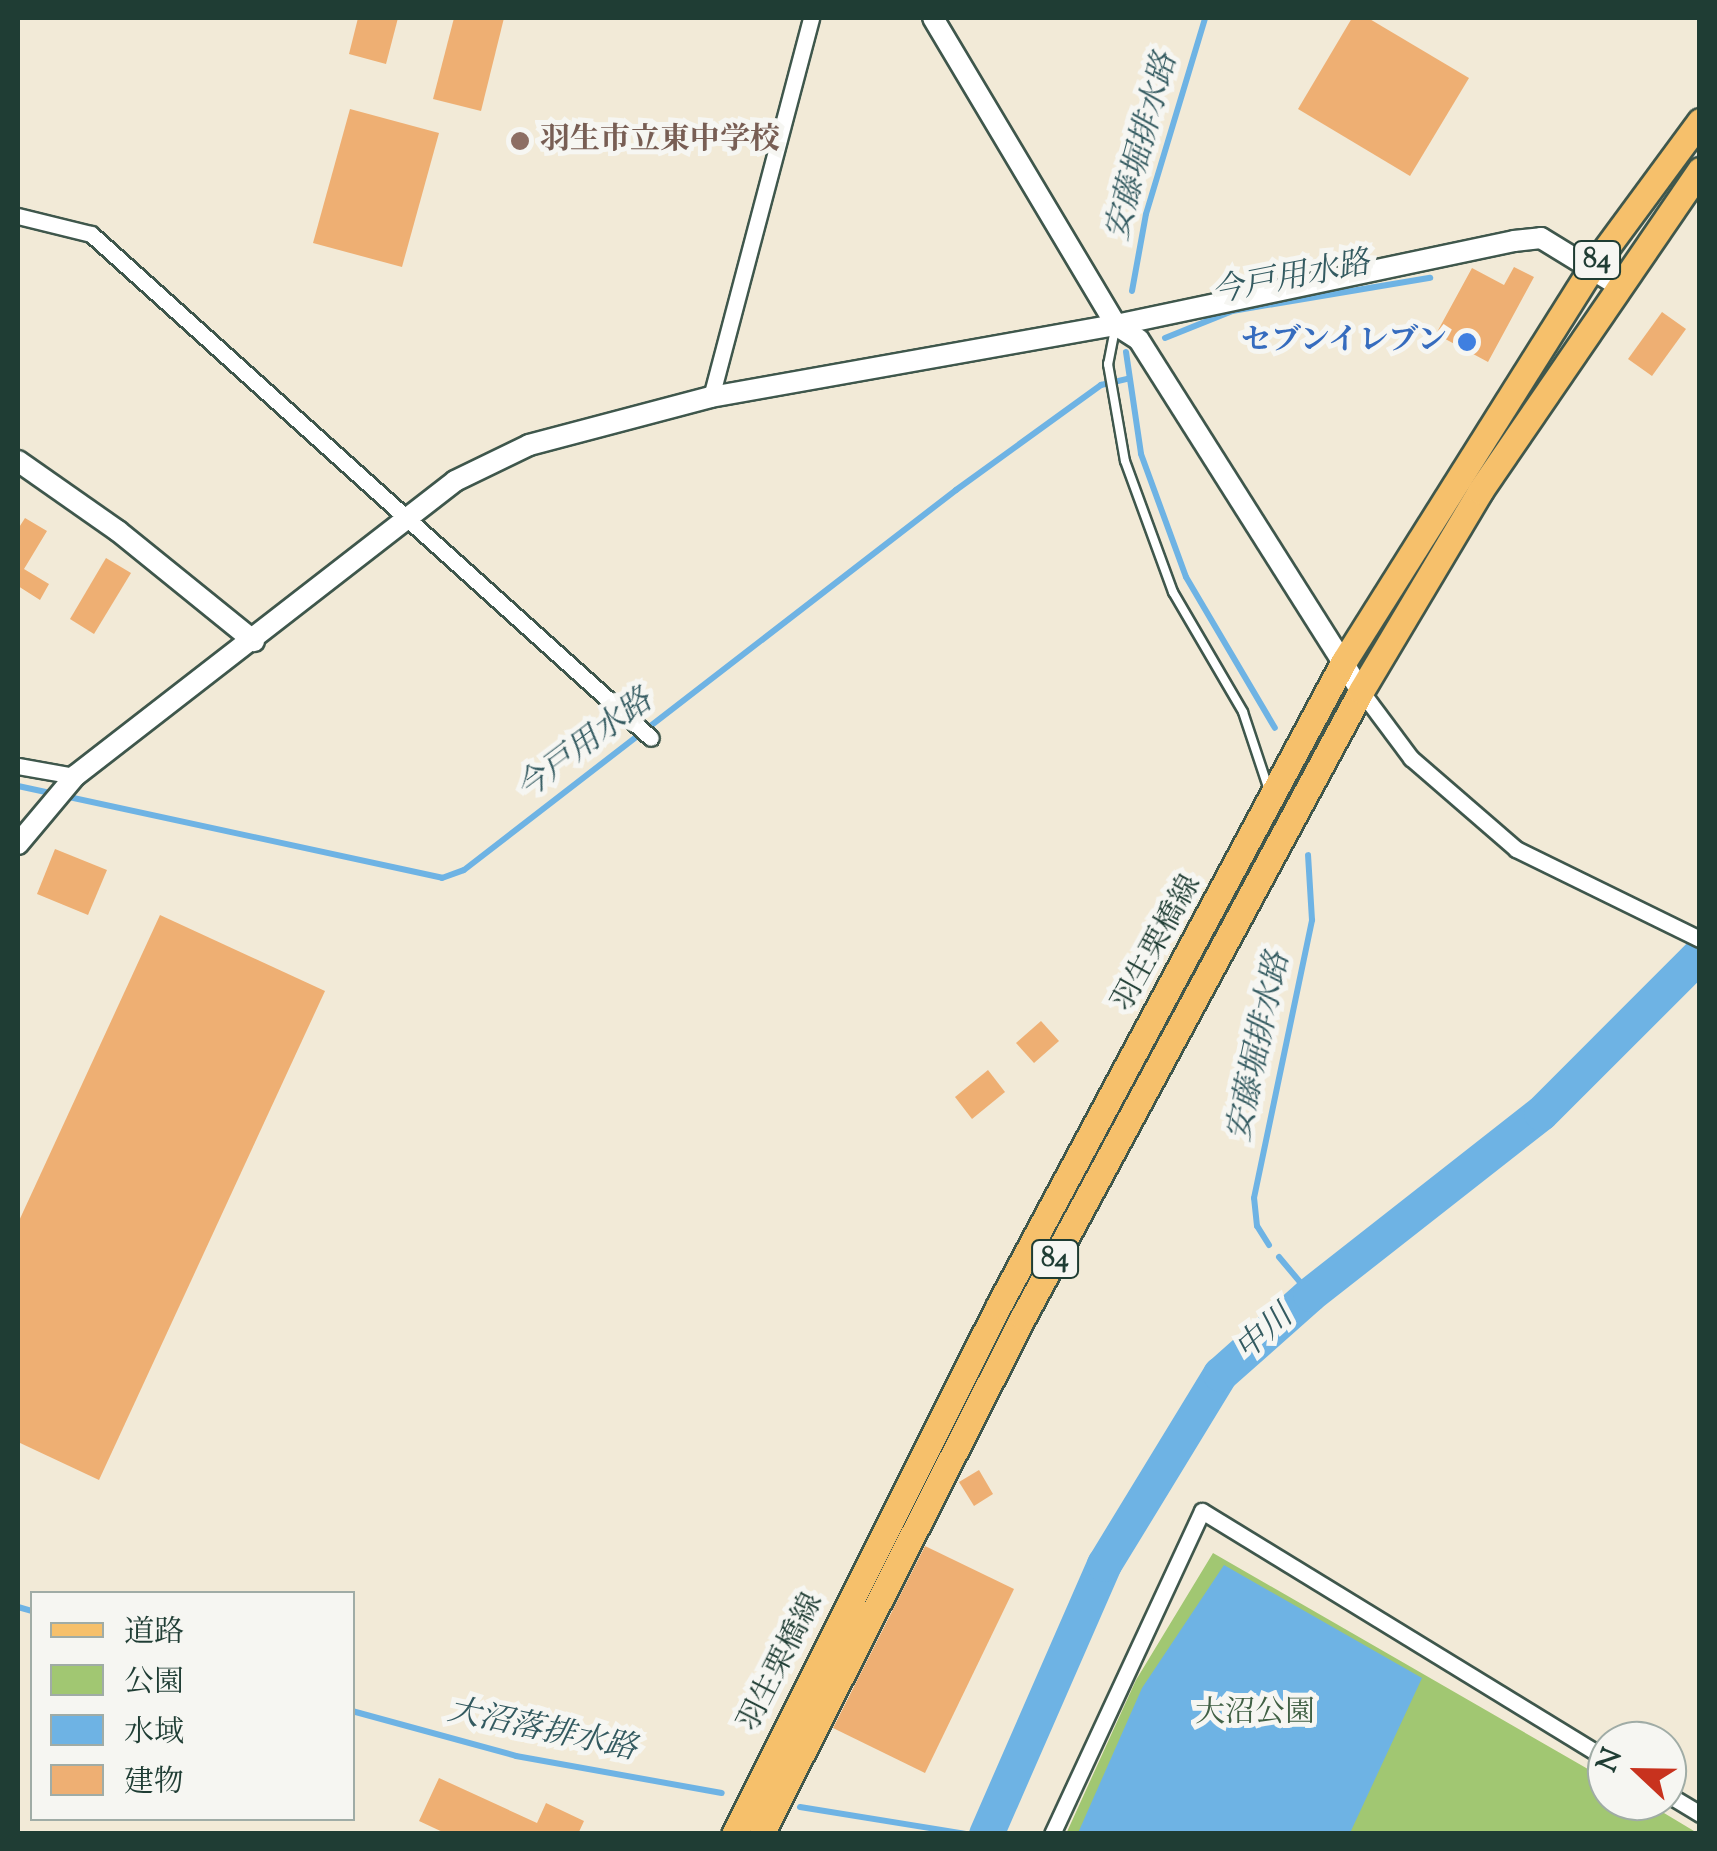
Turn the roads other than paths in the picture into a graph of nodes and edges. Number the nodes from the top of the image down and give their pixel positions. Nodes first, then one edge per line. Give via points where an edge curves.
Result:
1 (811, 18) edge
2 (932, 18) edge
3 (1700, 122) edge
4 (1700, 170) edge
5 (18, 216) edge
6 (1592, 266) junction
7 (1616, 284) junction
8 (1116, 325) junction
9 (711, 398) junction
10 (18, 462) edge
11 (410, 516) junction
12 (254, 641) junction
13 (1344, 661) junction
14 (1361, 690) junction
15 (651, 738) dead end
16 (18, 766) edge
17 (75, 776) junction
18 (1272, 803) junction
19 (18, 844) edge
20 (1700, 938) edge
21 (1587, 1747) edge
22 (734, 1834) edge
23 (761, 1834) edge
24 (1052, 1834) edge

1 - 9 street
2 - 8 street
3 - 6 main road, 羽生栗橋線 / 84
4 - 7 main road, 羽生栗橋線 / 84
5 - 11 street via 90,234
6 - 7 street
6 - 8 street via 1541,238
6 - 13 main road, 羽生栗橋線 / 84
7 - 14 main road, 羽生栗橋線 / 84 via 1480,491
8 - 9 street
8 - 13 street via 1139,340
8 - 18 lane via 1108,364 1125,461 1173,592 1243,712
9 - 11 street via 529,445 455,481
10 - 12 street via 118,531
11 - 12 street
11 - 15 street
12 - 17 street
13 - 14 street
13 - 18 main road, 羽生栗橋線 / 84
14 - 20 street via 1411,758 1516,848
14 - 23 main road, 羽生栗橋線 / 84 via 1023,1317
16 - 17 street
17 - 19 street
18 - 22 main road, 羽生栗橋線 / 84 via 999,1305
21 - 24 street via 1202,1511

